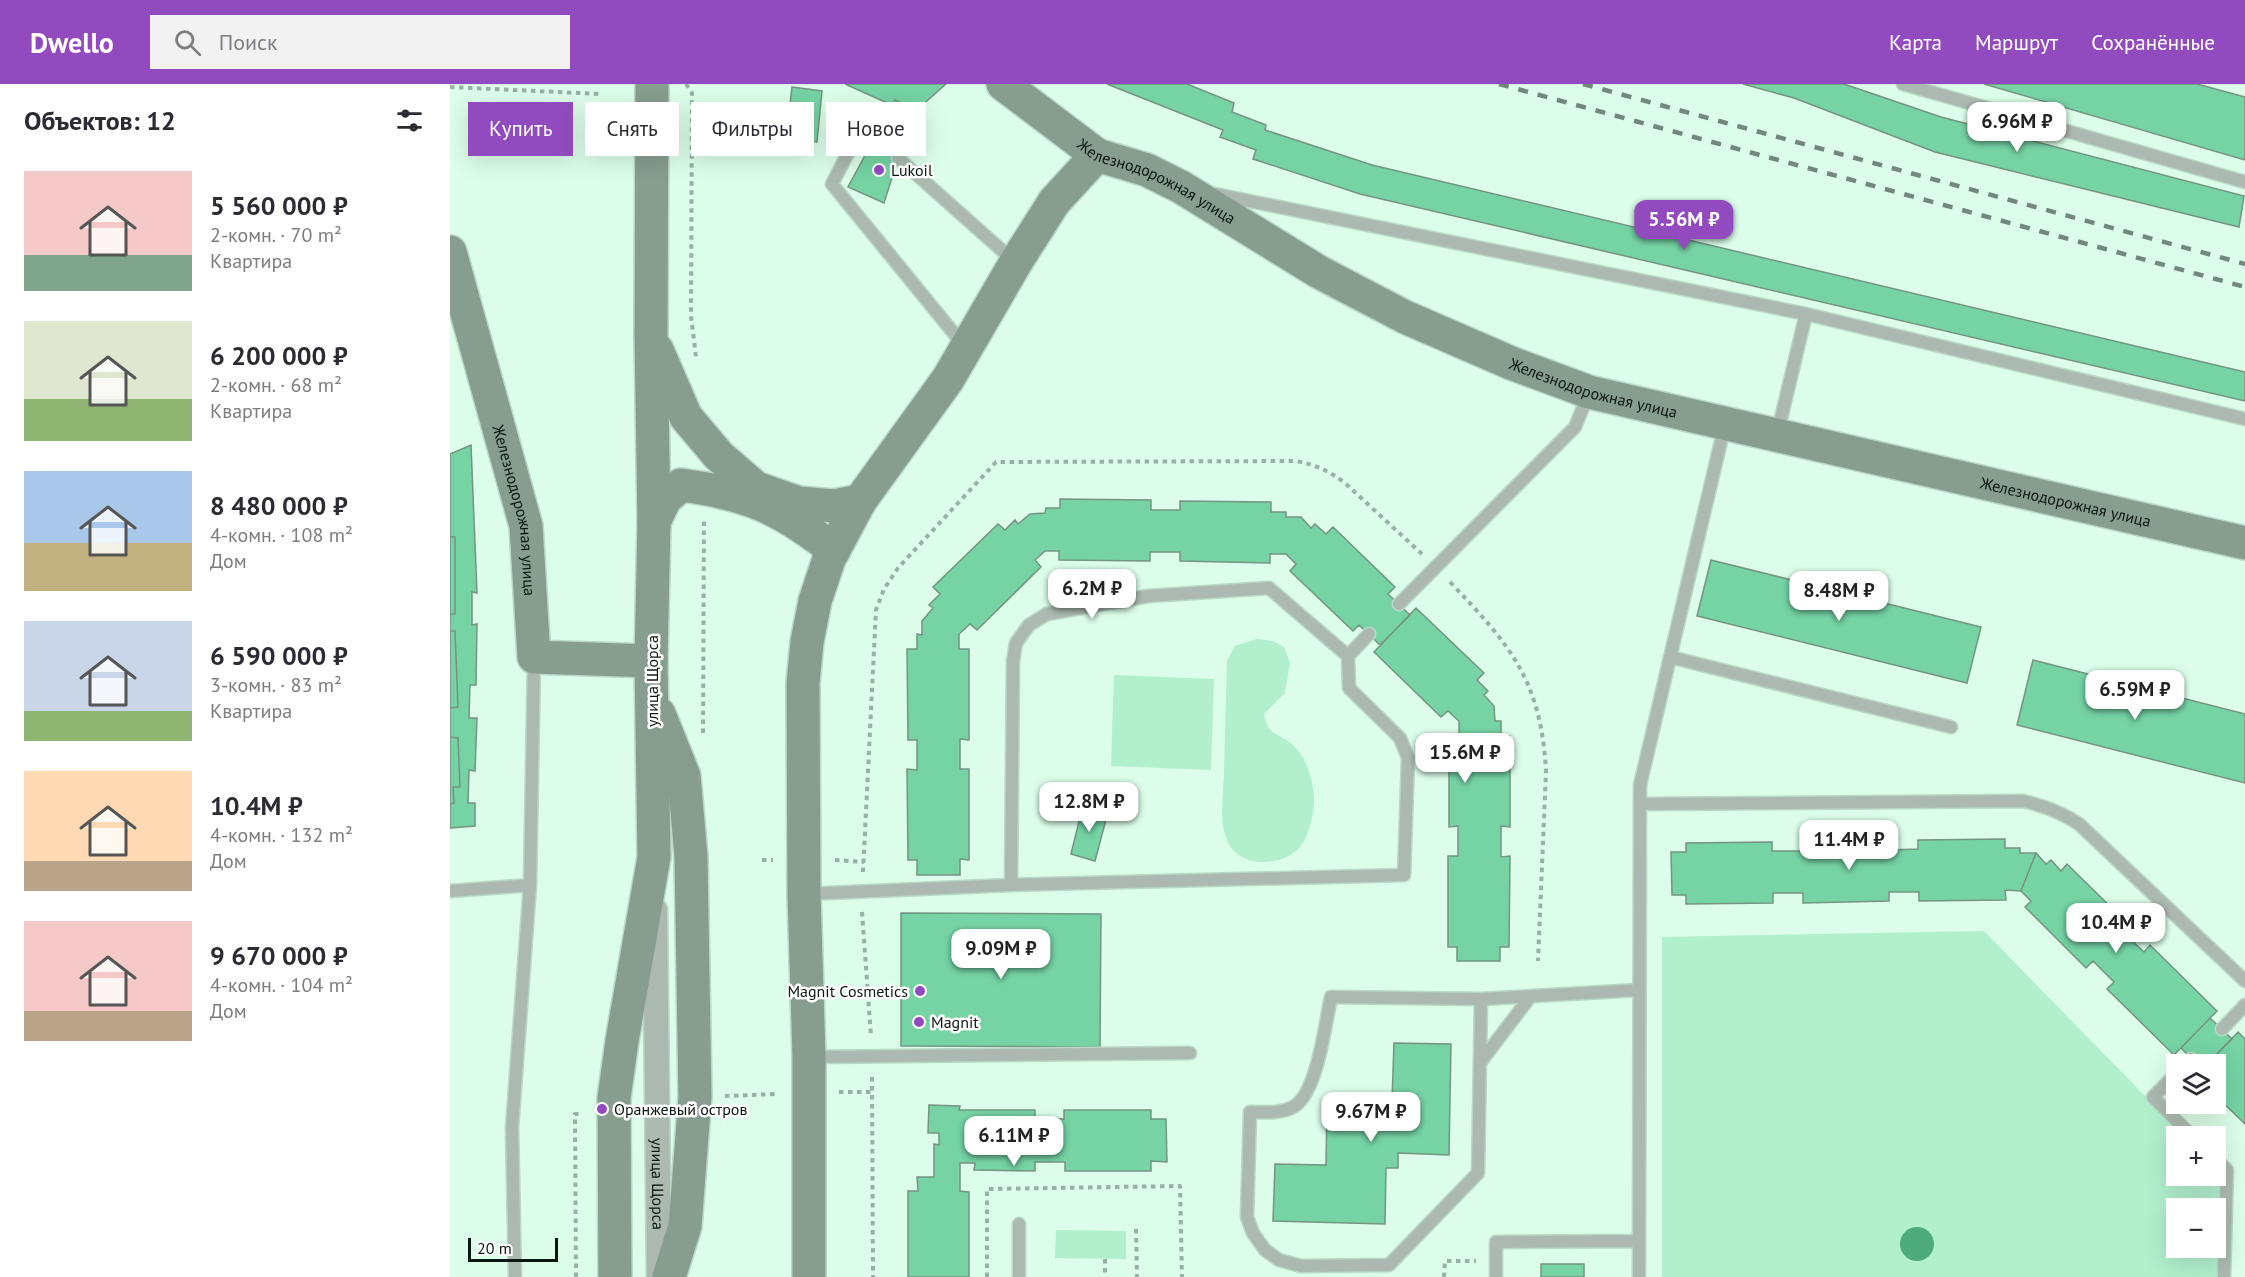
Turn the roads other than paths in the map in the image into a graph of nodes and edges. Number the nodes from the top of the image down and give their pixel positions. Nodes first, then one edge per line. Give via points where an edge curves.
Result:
1 (652, 84) edge
2 (1003, 84) edge
3 (1904, 84) edge
4 (1097, 155) junction
5 (846, 156) edge
6 (898, 158) dead end
7 (2245, 182) edge
8 (1181, 187) junction
9 (450, 255) edge
10 (1016, 262) junction
11 (1806, 314) junction
12 (651, 334) junction
13 (966, 348) junction
14 (1589, 392) junction
15 (2245, 419) edge
16 (1725, 422) junction
17 (1777, 437) junction
18 (860, 501) junction
19 (654, 522) junction
20 (2245, 543) edge
21 (834, 550) junction
22 (1399, 604) dead end
23 (1369, 634) dead end
24 (1348, 656) junction
25 (534, 657) junction
26 (1670, 657) junction
27 (651, 661) junction
28 (651, 696) junction
29 (1951, 727) dead end
30 (1640, 804) junction
31 (654, 857) junction
32 (530, 885) junction
33 (1011, 885) junction
34 (450, 891) edge
35 (804, 894) junction
36 (2245, 981) edge
37 (1639, 990) junction
38 (1530, 997) junction
39 (1481, 999) junction
40 (2245, 1005) edge
41 (2222, 1029) dead end
42 (1190, 1053) dead end
43 (809, 1057) junction
44 (1480, 1062) junction
45 (2166, 1084) edge
46 (2166, 1110) edge
47 (2170, 1114) edge
48 (2182, 1126) edge
49 (2226, 1169) edge
50 (1019, 1224) dead end
51 (1639, 1241) junction
52 (515, 1277) edge
53 (615, 1277) edge
54 (659, 1277) edge
55 (669, 1277) edge
56 (809, 1277) edge
57 (1019, 1277) edge
58 (1496, 1277) edge
59 (1639, 1277) edge
60 (2224, 1277) edge

1 - 12 street, улица Щорса
2 - 4 street, Железнодорожная улица
3 - 7 lane
4 - 8 street, Железнодорожная улица via 1147,170
4 - 10 street via 1054,202
5 - 13 lane via 832,184
6 - 10 lane
8 - 11 lane
8 - 14 street, Железнодорожная улица via 1319,272 1405,317
9 - 25 street, Железнодорожная улица via 526,526
10 - 13 street
11 - 15 lane
11 - 17 lane
12 - 18 street via 686,417 718,456 756,488 800,503 834,506
12 - 19 street, улица Щорса
13 - 18 street
14 - 16 street, Железнодорожная улица
14 - 22 lane via 1575,427
16 - 17 street, Железнодорожная улица
16 - 26 lane
17 - 20 street, Железнодорожная улица
18 - 21 street
19 - 21 street via 665,499 681,485 705,488 760,502 786,515
19 - 27 street, улица Щорса
21 - 35 street via 816,601 803,683
23 - 24 lane
24 - 33 lane via 1269,588 1148,596 1047,614 1029,625 1016,643 1012,661
24 - 33 lane via 1349,688 1400,738 1408,758 1404,874
25 - 27 street
25 - 32 lane
26 - 29 lane
26 - 30 lane via 1640,785
27 - 28 street, улица Щорса
28 - 31 street, улица Щорса
28 - 55 street via 684,776 691,857 695,1097 685,1226
30 - 36 lane via 2023,801 2044,806 2079,824
30 - 37 lane
31 - 53 street via 614,1098
31 - 54 street, улица Щорса
32 - 34 lane
32 - 52 lane via 512,1128
33 - 35 lane
35 - 43 street
37 - 38 lane
37 - 51 lane
38 - 39 lane
38 - 44 lane
39 - 44 lane
39 - 44 lane via 1331,997 1312,1084 1304,1099 1293,1108 1250,1112 1247,1216 1265,1250 1279,1260 1301,1266 1389,1265 1478,1173
40 - 41 lane
42 - 43 lane
43 - 56 street
45 - 46 lane via 2153,1097
47 - 48 lane
49 - 60 lane
50 - 57 lane
51 - 58 lane via 1496,1242
51 - 59 lane

